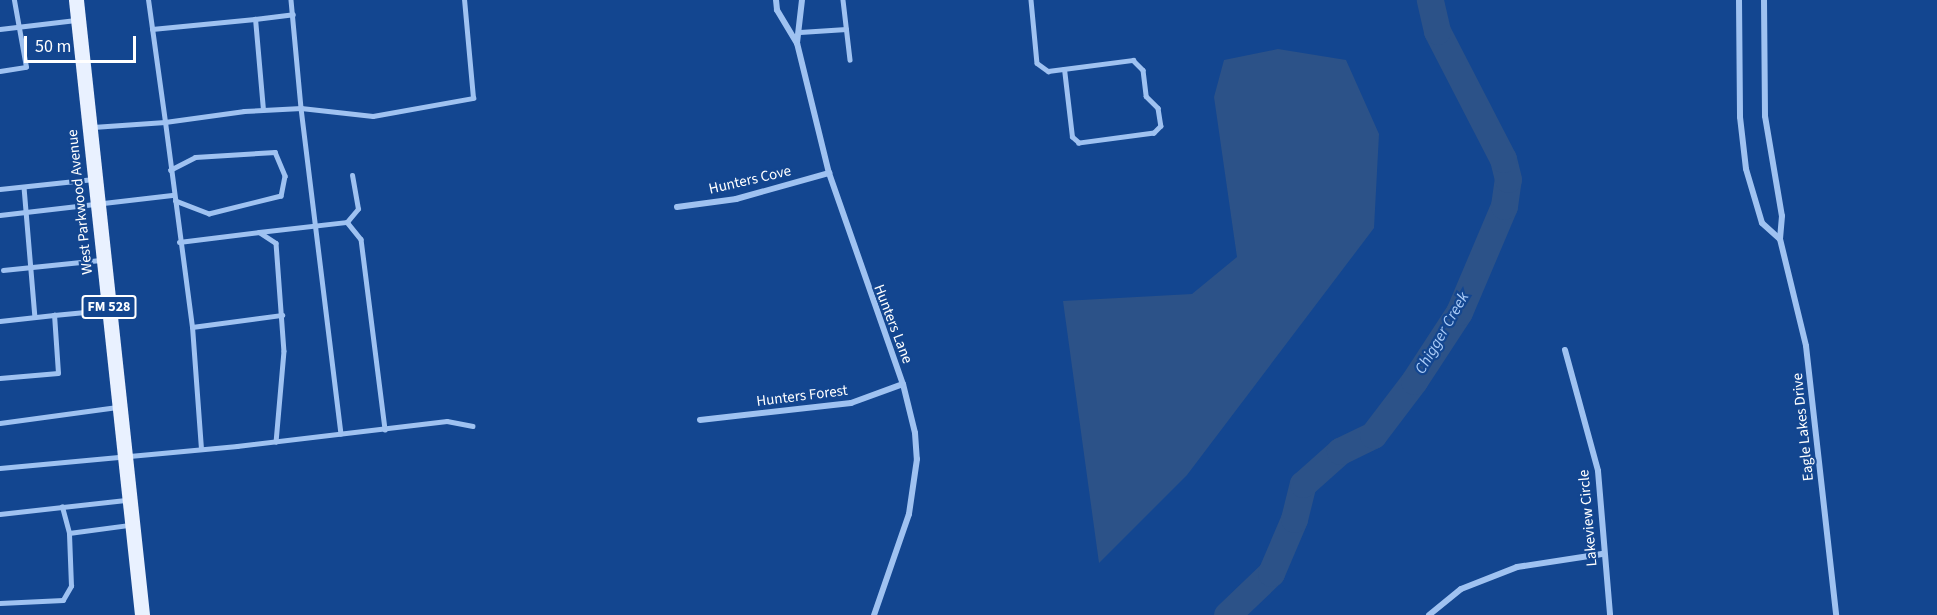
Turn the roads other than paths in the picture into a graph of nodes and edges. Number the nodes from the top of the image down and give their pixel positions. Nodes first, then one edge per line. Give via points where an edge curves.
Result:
1 (14, 0) edge
2 (76, 0) edge
3 (148, 0) edge
4 (291, 0) edge
5 (464, 0) edge
6 (776, 0) edge
7 (802, 0) edge
8 (843, 0) edge
9 (1031, 0) edge
10 (1739, 0) edge
11 (1764, 0) edge
12 (293, 14) junction
13 (255, 19) junction
14 (78, 20) junction
15 (18, 27) junction
16 (846, 28) junction
17 (0, 29) edge
18 (152, 29) junction
19 (800, 32) junction
20 (797, 43) junction
21 (850, 60) dead end
22 (1064, 69) junction
23 (0, 71) edge
24 (301, 108) junction
25 (263, 110) junction
26 (165, 122) junction
27 (90, 128) junction
28 (170, 170) junction
29 (828, 172) junction
30 (352, 176) dead end
31 (95, 179) junction
32 (24, 187) junction
33 (0, 189) edge
34 (174, 198) junction
35 (98, 203) junction
36 (677, 207) dead end
37 (26, 212) junction
38 (0, 215) edge
39 (347, 222) junction
40 (314, 226) junction
41 (259, 232) junction
42 (1780, 239) junction
43 (180, 242) junction
44 (104, 260) junction
45 (31, 266) junction
46 (3, 270) dead end
47 (109, 309) junction
48 (54, 315) junction
49 (282, 315) junction
50 (35, 317) junction
51 (0, 321) edge
52 (192, 327) junction
53 (1565, 350) dead end
54 (0, 378) edge
55 (903, 384) junction
56 (119, 407) junction
57 (700, 420) dead end
58 (0, 423) edge
59 (473, 426) dead end
60 (385, 429) junction
61 (341, 434) junction
62 (276, 442) junction
63 (201, 449) junction
64 (125, 456) junction
65 (0, 468) edge
66 (129, 500) junction
67 (62, 507) junction
68 (0, 514) edge
69 (132, 524) junction
70 (69, 533) junction
71 (1602, 554) junction
72 (0, 603) edge
73 (141, 615) edge
74 (874, 615) edge
75 (1429, 615) edge
76 (1610, 615) edge
77 (1836, 615) edge

1 - 15 lane
2 - 14 main road, West Parkwood Avenue / FM 528
3 - 18 lane
4 - 12 lane
5 - 24 lane via 473,98 373,116
6 - 20 street, Hunters Lane via 781,18
7 - 19 street, Hunters Lane
8 - 16 lane
9 - 22 lane via 1037,63 1048,71
10 - 42 street, Eagle Lakes Drive via 1740,117 1746,169 1762,223
11 - 42 street, Eagle Lakes Drive via 1765,116 1782,216
12 - 13 lane
12 - 24 lane
13 - 18 lane
13 - 25 lane
14 - 15 lane
14 - 27 main road, West Parkwood Avenue / FM 528
15 - 17 lane
15 - 23 lane via 26,67
16 - 19 lane
16 - 21 lane
18 - 26 lane
19 - 20 street, Hunters Lane
20 - 29 street, Hunters Lane
22 - 22 lane via 1133,60 1143,70 1146,96 1158,108 1161,126 1154,133 1079,143 1072,137
24 - 25 lane
24 - 40 lane
25 - 26 lane
26 - 27 lane
26 - 28 lane
27 - 31 main road, West Parkwood Avenue / FM 528
28 - 34 lane
28 - 34 lane via 195,157 275,152 285,176 281,196 209,214
29 - 36 street, Hunters Cove via 736,199
29 - 55 street, Hunters Lane
30 - 39 lane via 357,209
31 - 32 lane
31 - 35 main road, West Parkwood Avenue / FM 528
32 - 33 lane
32 - 37 lane
34 - 35 lane
34 - 43 lane
35 - 37 lane
35 - 44 main road, West Parkwood Avenue / FM 528
37 - 38 lane
37 - 45 lane
39 - 40 lane
39 - 60 lane via 361,239
40 - 41 lane
40 - 61 lane
41 - 43 lane
41 - 49 lane via 276,243
42 - 77 street, Eagle Lakes Drive via 1806,346
43 - 52 lane
44 - 45 lane
44 - 47 main road, West Parkwood Avenue / FM 528
45 - 46 lane
45 - 50 lane
47 - 48 lane
47 - 56 main road, West Parkwood Avenue / FM 528
48 - 50 lane
48 - 54 lane via 58,373
49 - 52 lane
49 - 62 lane via 283,361
50 - 51 lane
52 - 63 lane
53 - 71 street, Lakeview Circle via 1598,471
55 - 57 street, Hunters Forest via 851,403
55 - 74 street, Hunters Lane via 915,433 915,484 909,514
56 - 58 lane
56 - 64 main road, West Parkwood Avenue / FM 528
59 - 60 lane via 447,421
60 - 61 lane
61 - 62 lane
62 - 63 lane
63 - 64 lane
64 - 65 lane
64 - 66 main road, West Parkwood Avenue / FM 528
66 - 67 lane
66 - 69 main road, West Parkwood Avenue / FM 528
67 - 68 lane
67 - 70 lane
69 - 70 lane
69 - 73 main road, West Parkwood Avenue / FM 528
70 - 72 lane via 71,586 63,600
71 - 75 street via 1517,567 1461,589
71 - 76 street, Lakeview Circle

